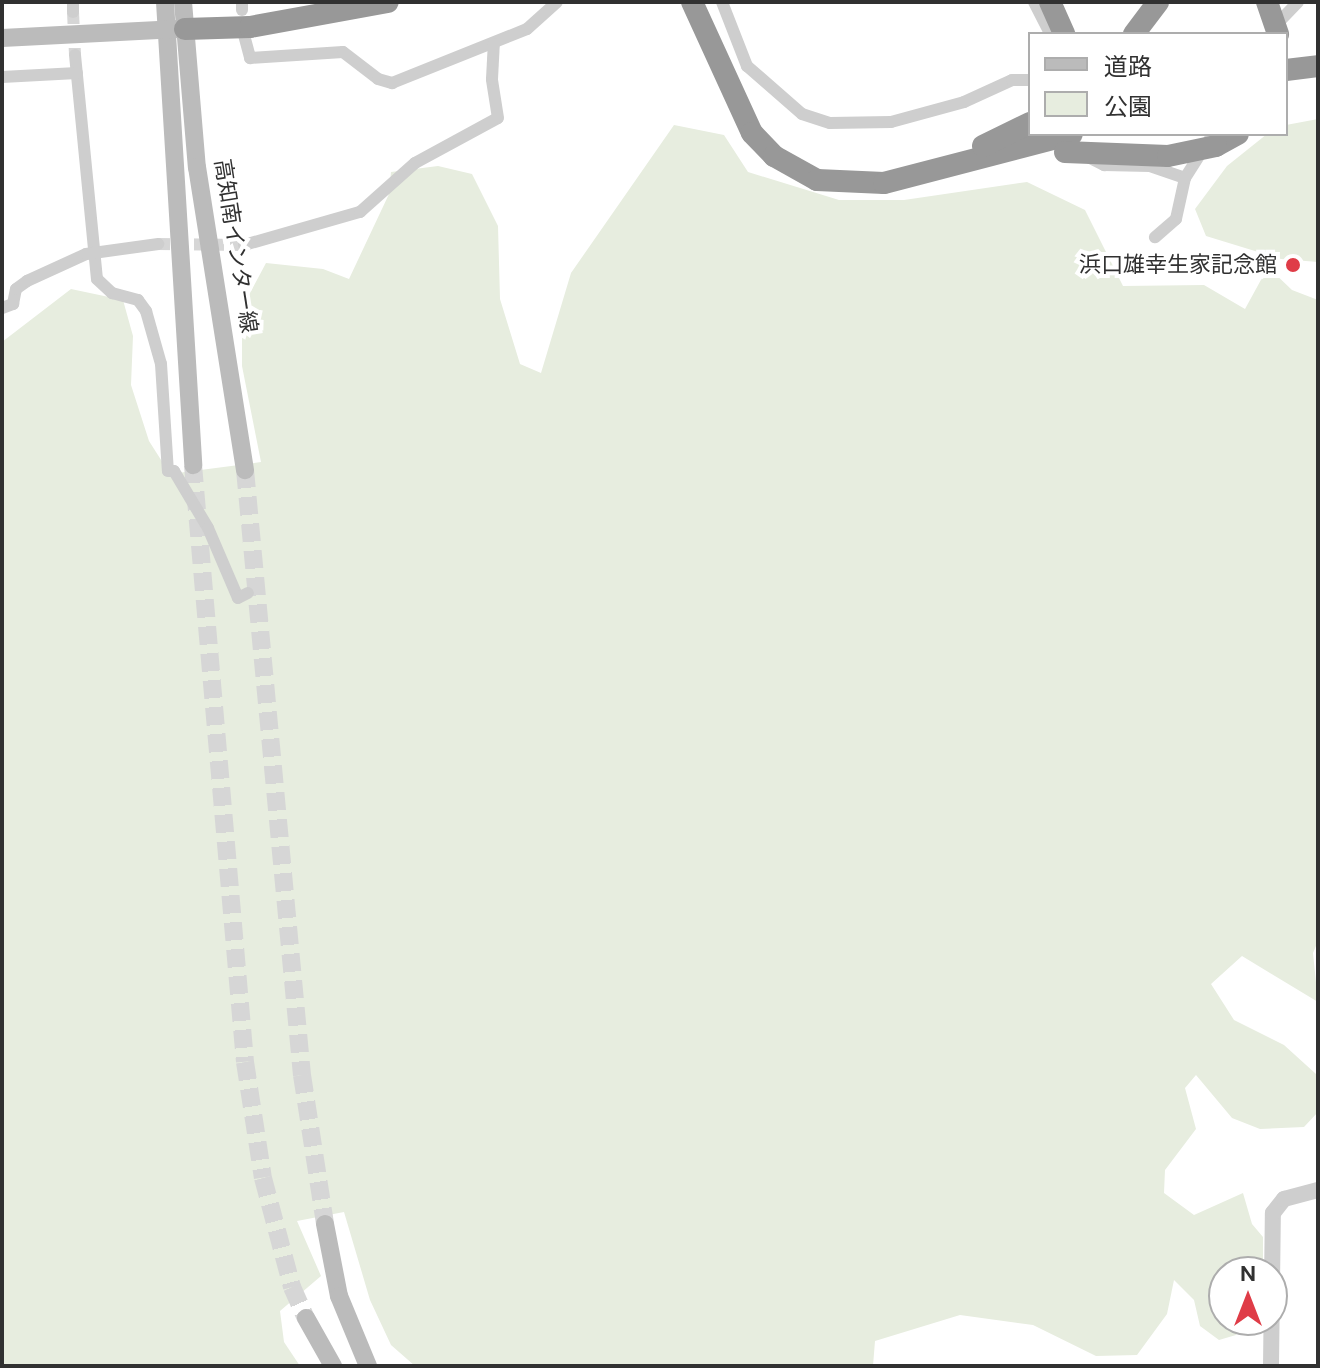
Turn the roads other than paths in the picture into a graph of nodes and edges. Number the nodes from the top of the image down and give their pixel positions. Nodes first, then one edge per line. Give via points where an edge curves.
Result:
1 (165, 2) edge
2 (183, 2) edge
3 (343, 2) edge
4 (388, 2) edge
5 (557, 2) edge
6 (692, 2) edge
7 (709, 2) edge
8 (722, 2) edge
9 (1034, 2) edge
10 (1050, 2) edge
11 (1158, 2) edge
12 (1267, 2) edge
13 (1298, 2) edge
14 (176, 30) junction
15 (1049, 32) edge
16 (1063, 32) edge
17 (1136, 32) edge
18 (1269, 32) edge
19 (1277, 32) edge
20 (244, 35) dead end
21 (2, 38) edge
22 (494, 44) junction
23 (75, 55) tunnel mouth
24 (1318, 66) edge
25 (1288, 70) edge
26 (77, 73) junction
27 (2, 77) edge
28 (1028, 80) edge
29 (742, 100) junction
30 (1028, 124) edge
31 (1028, 134) edge
32 (1212, 136) edge
33 (1233, 136) edge
34 (1067, 140) edge
35 (978, 148) junction
36 (1185, 178) junction
37 (1155, 237) dead end
38 (158, 244) tunnel mouth
39 (244, 245) tunnel mouth
40 (93, 253) junction
41 (2, 308) edge
42 (193, 465) tunnel mouth
43 (245, 470) tunnel mouth
44 (248, 593) dead end
45 (1318, 1190) edge
46 (325, 1224) tunnel mouth
47 (306, 1318) tunnel mouth
48 (333, 1366) edge
49 (368, 1366) edge
50 (1271, 1366) edge

1 - 14 main road, 高知南インター線
2 - 14 main road, 高知南インター線
3 - 14 highway
4 - 14 highway via 250,27
5 - 22 street via 527,29
6 - 29 highway
7 - 29 highway
8 - 28 street via 747,66 802,114 830,123 891,122 964,102 1012,80
9 - 15 street
10 - 16 highway
11 - 17 highway
12 - 19 highway, bridge
13 - 18 street
14 - 21 main road
14 - 42 main road, 高知南インター線
14 - 43 main road, 高知南インター線
20 - 22 street via 250,58 343,52 378,79 392,83
22 - 39 street via 498,118 415,163 360,212
23 - 26 street
24 - 25 highway
26 - 27 street
26 - 40 street
29 - 34 highway via 752,133 774,156 817,180 867,185
29 - 35 highway via 785,147 837,171 883,170
30 - 35 highway
31 - 35 highway
32 - 36 street
33 - 34 highway, bridge via 1187,154
34 - 36 street via 1104,165 1150,166
36 - 37 street via 1176,219
38 - 40 street
40 - 41 street via 27,281 16,289 13,304
40 - 44 street via 103,286 138,300 146,311 161,364 168,471 174,471 208,528 238,598
45 - 50 street via 1284,1199 1273,1213
46 - 49 main road via 339,1296
47 - 48 main road

